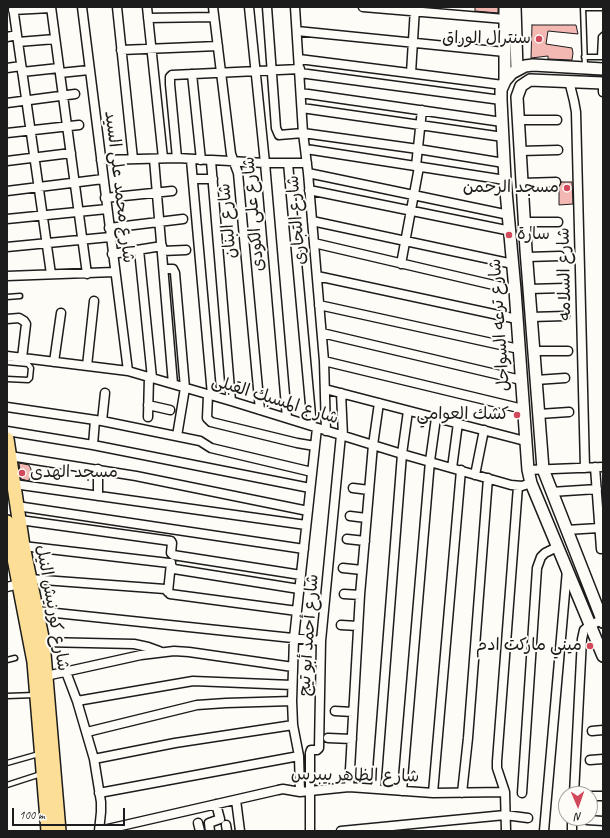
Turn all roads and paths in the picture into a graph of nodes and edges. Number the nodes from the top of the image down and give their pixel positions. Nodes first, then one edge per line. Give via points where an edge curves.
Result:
1 (51, 7) edge
2 (82, 7) edge
3 (117, 7) edge
4 (147, 7) edge
5 (213, 7) edge
6 (249, 7) edge
7 (266, 7) edge
8 (295, 7) edge
9 (363, 7) edge
10 (505, 7) edge
11 (515, 7) edge
12 (584, 7) edge
13 (13, 8) edge
14 (603, 8) edge
15 (415, 9) edge
16 (214, 17) junction
17 (148, 18) junction
18 (505, 19) junction
19 (297, 31) junction
20 (603, 35) edge
21 (7, 36) edge
22 (18, 38) junction
23 (55, 39) junction
24 (413, 43) junction
25 (218, 46) junction
26 (151, 49) junction
27 (121, 50) junction
28 (505, 52) junction
29 (601, 57) edge
30 (299, 59) junction
31 (584, 62) junction
32 (7, 68) edge
33 (22, 69) junction
34 (603, 69) edge
35 (90, 70) junction
36 (272, 70) junction
37 (517, 70) junction
38 (59, 71) junction
39 (255, 71) junction
40 (300, 71) junction
41 (221, 72) junction
42 (411, 73) junction
43 (192, 74) junction
44 (568, 81) junction
45 (504, 83) junction
46 (603, 83) edge
47 (603, 92) edge
48 (301, 93) junction
49 (75, 94) dead end
50 (63, 96) junction
51 (501, 100) junction
52 (26, 101) junction
53 (7, 103) edge
54 (302, 108) junction
55 (422, 110) junction
56 (518, 120) junction
57 (557, 120) dead end
58 (502, 122) junction
59 (79, 124) dead end
60 (420, 125) junction
61 (67, 126) junction
62 (30, 130) junction
63 (7, 133) edge
64 (303, 133) junction
65 (503, 137) junction
66 (306, 149) junction
67 (418, 149) junction
68 (558, 150) dead end
69 (520, 151) junction
70 (71, 153) junction
71 (34, 157) junction
72 (177, 158) junction
73 (132, 159) junction
74 (159, 159) junction
75 (101, 160) junction
76 (191, 160) junction
77 (201, 160) junction
78 (7, 161) edge
79 (211, 161) junction
80 (233, 161) junction
81 (265, 163) junction
82 (288, 163) junction
83 (306, 163) junction
84 (504, 163) junction
85 (418, 166) junction
86 (308, 173) junction
87 (103, 179) junction
88 (193, 179) junction
89 (213, 179) junction
90 (505, 180) junction
91 (75, 182) junction
92 (556, 182) dead end
93 (522, 183) junction
94 (38, 187) junction
95 (309, 190) junction
96 (7, 191) edge
97 (172, 192) dead end
98 (158, 193) junction
99 (414, 195) junction
100 (105, 198) junction
101 (107, 209) junction
102 (412, 211) junction
103 (79, 212) junction
104 (42, 215) junction
105 (509, 215) junction
106 (7, 219) edge
107 (183, 219) dead end
108 (160, 221) junction
109 (312, 221) junction
110 (525, 222) junction
111 (558, 222) dead end
112 (511, 232) junction
113 (110, 233) junction
114 (83, 240) junction
115 (406, 240) junction
116 (314, 243) junction
117 (46, 244) junction
118 (7, 247) edge
119 (162, 249) junction
120 (139, 250) junction
121 (186, 250) dead end
122 (512, 251) junction
123 (112, 254) junction
124 (526, 254) junction
125 (560, 256) dead end
126 (401, 264) junction
127 (513, 264) junction
128 (164, 269) junction
129 (114, 272) junction
130 (51, 274) junction
131 (87, 274) junction
132 (7, 276) edge
133 (317, 276) junction
134 (565, 288) dead end
135 (515, 290) junction
136 (529, 290) junction
137 (20, 296) dead end
138 (7, 297) edge
139 (94, 301) dead end
140 (319, 305) junction
141 (61, 313) dead end
142 (564, 316) dead end
143 (7, 319) edge
144 (532, 323) junction
145 (518, 324) junction
146 (322, 333) junction
147 (519, 349) junction
148 (534, 351) junction
149 (568, 351) dead end
150 (7, 356) edge
151 (22, 358) junction
152 (324, 361) junction
153 (7, 362) edge
154 (54, 362) junction
155 (87, 366) junction
156 (128, 371) junction
157 (7, 378) edge
158 (151, 378) junction
159 (565, 378) dead end
160 (521, 380) junction
161 (536, 380) junction
162 (173, 384) junction
163 (185, 388) junction
164 (325, 389) junction
165 (105, 393) dead end
166 (341, 393) junction
167 (210, 395) junction
168 (231, 401) junction
169 (379, 403) junction
170 (148, 405) junction
171 (7, 407) edge
172 (523, 409) junction
173 (170, 410) dead end
174 (260, 410) junction
175 (408, 411) junction
176 (569, 412) dead end
177 (539, 414) junction
178 (148, 417) dead end
179 (287, 418) junction
180 (436, 418) junction
181 (99, 421) junction
182 (458, 424) junction
183 (314, 427) junction
184 (484, 430) junction
185 (7, 431) edge
186 (326, 431) junction
187 (342, 435) junction
188 (177, 436) junction
189 (7, 439) edge
190 (525, 441) junction
191 (93, 445) junction
192 (373, 445) junction
193 (315, 446) junction
194 (402, 454) junction
195 (10, 456) junction
196 (430, 461) junction
197 (599, 467) edge
198 (452, 468) junction
199 (585, 468) junction
200 (98, 470) junction
201 (461, 470) junction
202 (528, 470) junction
203 (543, 470) junction
204 (312, 472) junction
205 (475, 475) junction
206 (488, 478) junction
207 (531, 483) junction
208 (14, 484) junction
209 (518, 486) junction
210 (310, 488) junction
211 (353, 488) dead end
212 (597, 489) junction
213 (369, 490) junction
214 (551, 492) junction
215 (98, 496) junction
216 (17, 506) junction
217 (308, 511) junction
218 (350, 516) dead end
219 (366, 518) junction
220 (306, 525) junction
221 (11, 526) edge
222 (599, 528) junction
223 (566, 530) junction
224 (347, 539) dead end
225 (365, 540) junction
226 (24, 546) junction
227 (558, 547) junction
228 (304, 549) junction
229 (601, 549) dead end
230 (172, 554) junction
231 (10, 560) edge
232 (171, 567) junction
233 (343, 568) dead end
234 (567, 569) junction
235 (362, 570) junction
236 (301, 575) junction
237 (19, 584) edge
238 (299, 589) junction
239 (168, 592) junction
240 (344, 594) dead end
241 (360, 595) junction
242 (37, 611) junction
243 (297, 611) junction
244 (602, 621) edge
245 (341, 625) dead end
246 (590, 625) junction
247 (358, 626) junction
248 (294, 638) junction
249 (321, 641) junction
250 (43, 642) junction
251 (160, 652) junction
252 (603, 656) edge
253 (15, 658) dead end
254 (7, 660) edge
255 (293, 666) junction
256 (66, 672) junction
257 (46, 676) junction
258 (292, 685) junction
259 (36, 695) junction
260 (7, 696) edge
261 (77, 701) junction
262 (292, 701) junction
263 (335, 711) dead end
264 (353, 712) junction
265 (293, 725) junction
266 (603, 730) edge
267 (592, 731) dead end
268 (87, 732) junction
269 (328, 738) dead end
270 (352, 739) junction
271 (42, 753) junction
272 (299, 756) junction
273 (94, 759) junction
274 (603, 759) edge
275 (590, 760) dead end
276 (7, 763) edge
277 (43, 773) junction
278 (7, 785) edge
279 (574, 786) edge
280 (349, 787) junction
281 (376, 789) junction
282 (310, 791) junction
283 (402, 791) junction
284 (99, 792) junction
285 (300, 792) junction
286 (462, 792) junction
287 (505, 792) junction
288 (432, 793) junction
289 (522, 793) dead end
290 (236, 800) junction
291 (216, 804) junction
292 (505, 815) junction
293 (528, 818) dead end
294 (132, 827) edge
295 (48, 831) edge
296 (59, 831) edge
297 (99, 831) edge
298 (210, 831) edge
299 (240, 831) edge
300 (310, 831) edge
301 (341, 831) edge
302 (506, 831) edge
303 (544, 831) edge

1 - 13 street
1 - 23 street
2 - 35 street, شارع محمد على السيد
3 - 27 street
4 - 17 street
5 - 16 street, شارع البنان
6 - 39 street, شارع على الكودى
7 - 36 street
8 - 19 street, شارع التجارى
9 - 15 street
10 - 18 main road, شارع ترعه السواحل
11 - 37 main road
12 - 14 lane
12 - 31 lane
13 - 22 street
15 - 18 street
15 - 24 street
16 - 17 street
16 - 25 street, شارع البنان
17 - 26 street
18 - 28 main road, شارع ترعه السواحل
19 - 24 street
19 - 30 street, شارع التجارى
20 - 29 lane via 600,37
21 - 22 street
22 - 23 street
22 - 33 street
23 - 38 street
24 - 28 street
24 - 42 street
25 - 26 street
25 - 41 street, شارع البنان
26 - 27 street
26 - 74 street
27 - 73 street
28 - 45 main road, شارع ترعه السواحل
29 - 31 lane
30 - 40 street, شارع التجارى
30 - 42 street
31 - 34 main road
31 - 37 main road via 525,66
32 - 33 street
33 - 38 street
33 - 52 street
35 - 38 street
35 - 75 street, شارع محمد على السيد
36 - 39 street
36 - 40 street
36 - 64 street via 277,134
37 - 45 main road
38 - 50 street
39 - 41 street
39 - 81 street, شارع على الكودى
40 - 48 street, شارع التجارى
40 - 51 street
41 - 43 street
41 - 80 street, شارع البنان
42 - 45 street
43 - 72 street via 170,77
43 - 77 street
44 - 46 main road, شارع ترعه السواحل
44 - 56 main road, شارع ترعه السواحل via 530,80 521,86 517,97
44 - 199 street, شارع السلامه via 576,112
45 - 51 main road, شارع ترعه السواحل
46 - 47 street
48 - 54 street, شارع التجارى
48 - 55 street
49 - 50 street
50 - 52 street
50 - 61 street
51 - 58 main road, شارع ترعه السواحل
52 - 53 street
52 - 62 street
54 - 60 street
54 - 64 street, شارع التجارى
55 - 58 street
55 - 60 street
56 - 57 street
56 - 69 main road, شارع ترعه السواحل
58 - 65 main road, شارع ترعه السواحل
59 - 61 street
60 - 65 street
60 - 67 street
61 - 62 street
61 - 70 street
62 - 63 street
62 - 71 street
64 - 66 street, شارع التجارى
64 - 67 street
65 - 84 main road, شارع ترعه السواحل
66 - 83 street, شارع التجارى
66 - 85 street
67 - 84 street
67 - 85 street
68 - 69 street
69 - 93 main road, شارع ترعه السواحل
70 - 71 street
70 - 91 street
71 - 78 street
71 - 94 street
72 - 74 street
72 - 76 street
73 - 74 street
73 - 75 street
74 - 98 street
75 - 87 street, شارع محمد على السيد
76 - 77 street
76 - 88 street
77 - 79 street
79 - 80 street
79 - 89 street
80 - 81 street
80 - 174 street, شارع البنان via 238,173
81 - 82 street
81 - 179 street, شارع على الكودى
82 - 83 street
82 - 183 street
83 - 86 street, شارع التجارى
84 - 90 main road, شارع ترعه السواحل
85 - 90 street
85 - 99 street
86 - 95 street, شارع التجارى
86 - 99 street
87 - 91 street
87 - 100 street, شارع محمد على السيد
88 - 89 street
88 - 167 street
89 - 168 street
90 - 105 main road, شارع ترعه السواحل
91 - 94 street
91 - 103 street
92 - 93 street
93 - 110 main road, شارع ترعه السواحل
94 - 96 street
94 - 104 street
95 - 102 street
95 - 109 street, شارع التجارى
97 - 98 street
98 - 100 street
98 - 108 street
99 - 102 street
99 - 105 street
100 - 101 street, شارع محمد على السيد
101 - 103 street
101 - 113 street, شارع محمد على السيد
102 - 112 street
102 - 115 street
103 - 104 street
103 - 114 street
104 - 106 street
104 - 117 street
105 - 112 main road, شارع ترعه السواحل
107 - 108 street
108 - 113 street
108 - 119 street
109 - 115 street
109 - 116 street, شارع التجارى
110 - 111 street
110 - 124 main road, شارع ترعه السواحل
112 - 122 main road, شارع ترعه السواحل
113 - 114 street
113 - 123 street, شارع محمد على السيد
114 - 117 street
114 - 131 street
115 - 126 street
115 - 127 street
116 - 126 street
116 - 133 street, شارع التجارى
117 - 118 street
117 - 130 street
119 - 120 street
119 - 121 street
119 - 128 street
120 - 123 street
120 - 158 street
122 - 124 main road
122 - 127 main road, شارع ترعه السواحل
123 - 129 street, شارع محمد على السيد
124 - 125 street
124 - 136 main road, شارع ترعه السواحل
126 - 135 street
127 - 135 main road, شارع ترعه السواحل
128 - 162 street
128 - 163 street via 173,269 175,273
129 - 131 street
129 - 156 street, شارع محمد على السيد
130 - 131 street
130 - 132 street
133 - 140 street, شارع التجارى
133 - 145 street
134 - 136 street
135 - 145 main road, شارع ترعه السواحل
136 - 144 main road, شارع ترعه السواحل
137 - 138 lane
139 - 155 street
140 - 146 street, شارع التجارى
140 - 147 street
141 - 154 street
142 - 144 street
143 - 151 street via 19,318 26,324
144 - 145 main road
144 - 148 main road, شارع ترعه السواحل
145 - 147 main road, شارع ترعه السواحل
146 - 152 street, شارع التجارى
146 - 160 street
147 - 160 main road, شارع ترعه السواحل
148 - 149 street
148 - 161 main road, شارع ترعه السواحل
150 - 151 street, شارع المسبك القبلى
151 - 154 street, شارع المسبك القبلى
152 - 164 street, شارع التجارى
152 - 172 street
153 - 157 lane via 28,364 31,368 28,380
154 - 155 street, شارع المسبك القبلى
155 - 156 street, شارع المسبك القبلى
156 - 158 street, شارع المسبك القبلى
158 - 162 street, شارع المسبك القبلى
158 - 170 street
159 - 161 street
160 - 172 main road, شارع ترعه السواحل
161 - 177 main road, شارع ترعه السواحل
162 - 163 street, شارع المسبك القبلى
163 - 167 street, شارع المسبك القبلى
163 - 188 street
164 - 166 street
164 - 186 street, شارع التجارى
165 - 181 street
166 - 169 street
166 - 187 street, شارع أحمد أبو تيج
167 - 168 street, شارع المسبك القبلى
167 - 193 street via 206,415 207,420 211,422
168 - 174 street, شارع المسبك القبلى
169 - 175 street
169 - 192 street
170 - 173 street
170 - 178 street
171 - 181 street
172 - 190 main road, شارع ترعه السواحل
174 - 179 street, شارع المسبك القبلى
175 - 180 street
175 - 194 street
176 - 177 street
177 - 203 main road, شارع ترعه السواحل
179 - 183 street, شارع المسبك القبلى
180 - 182 street
180 - 196 street
181 - 188 street
181 - 191 street
182 - 184 street
182 - 198 street
183 - 186 street, شارع المسبك القبلى
183 - 193 street
184 - 190 street
184 - 205 street
185 - 191 street
186 - 187 street, شارع المسبك القبلى
187 - 192 street, شارع المسبك القبلى
187 - 249 street, شارع أحمد أبو تيج
188 - 204 street via 200,441 211,448
189 - 195 main road, شارع كورنيش النيل
190 - 202 main road, شارع ترعه السواحل
191 - 210 street
192 - 194 street, شارع المسبك القبلى
192 - 213 street
193 - 204 street
194 - 196 street, شارع المسبك القبلى
194 - 281 street
195 - 200 street
195 - 208 main road, شارع كورنيش النيل
196 - 198 street, شارع المسبك القبلى
196 - 283 street
197 - 199 street
197 - 212 street
198 - 201 street, شارع المسبك القبلى
199 - 203 street
200 - 215 street
200 - 217 street
201 - 205 street, شارع المسبك القبلى
201 - 288 street
202 - 203 street
202 - 207 main road, شارع ترعه السواحل
203 - 214 main road, شارع ترعه السواحل
204 - 210 street
205 - 206 street, شارع المسبك القبلى
206 - 209 street, شارع المسبك القبلى
206 - 286 street
207 - 209 street, شارع المسبك القبلى
207 - 227 main road, شارع ترعه السواحل
208 - 215 street
208 - 216 main road, شارع كورنيش النيل
209 - 287 street via 497,761
210 - 217 street
211 - 213 street
212 - 214 street
212 - 222 street
213 - 219 street
214 - 223 main road, شارع ترعه السواحل
215 - 220 street
216 - 221 main road, شارع كورنيش النيل
216 - 228 street
217 - 220 street
218 - 219 street
219 - 225 street
220 - 228 street
221 - 226 main road, شارع كورنيش النيل
221 - 230 street via 171,541
221 - 231 main road, شارع كورنيش النيل
222 - 223 street
222 - 229 street
223 - 244 main road, شارع ترعه السواحل
224 - 225 street
225 - 235 street
226 - 232 street via 169,563
226 - 237 main road, شارع كورنيش النيل
227 - 234 main road, شارع ترعه السواحل
227 - 289 street via 545,553 537,568
228 - 236 street
230 - 232 street
230 - 236 street
231 - 237 main road, شارع كورنيش النيل
232 - 238 street
232 - 239 street
233 - 235 street
234 - 246 main road, شارع ترعه السواحل
234 - 303 street
235 - 241 street
236 - 238 street
237 - 239 street via 165,589
237 - 242 main road, شارع كورنيش النيل
237 - 259 main road, شارع كورنيش النيل via 34,662
238 - 243 street
239 - 243 street
240 - 241 street
241 - 247 street
242 - 248 street
242 - 250 main road, شارع كورنيش النيل
243 - 248 street
244 - 246 street
245 - 247 street
246 - 252 main road, شارع ترعه السواحل
246 - 279 street via 584,630 582,639
247 - 264 street
248 - 249 street
248 - 255 street
249 - 282 street, شارع أحمد أبو تيج via 319,748 310,752
250 - 251 street via 134,644
250 - 257 main road, شارع كورنيش النيل
251 - 255 street via 189,652
251 - 256 street
253 - 254 lane
255 - 258 street
256 - 257 street
256 - 261 street
257 - 296 main road, شارع كورنيش النيل
258 - 261 street via 193,680
258 - 262 street
259 - 260 lane
259 - 271 main road, شارع كورنيش النيل
261 - 268 street
262 - 265 street
262 - 268 street via 197,705
263 - 264 street
264 - 270 street
265 - 272 street
265 - 273 street
266 - 267 street
268 - 273 street
269 - 270 street
270 - 280 street
271 - 276 lane
271 - 277 main road, شارع كورنيش النيل
272 - 284 street
272 - 285 street
273 - 284 street
274 - 275 street
277 - 278 lane
277 - 295 main road, شارع كورنيش النيل
280 - 281 street, شارع الظاهر بيبرس
280 - 282 street, شارع الظاهر بيبرس
281 - 283 street, شارع الظاهر بيبرس
282 - 285 street, شارع الظاهر بيبرس
282 - 300 street, شارع أحمد أبو تيج
283 - 288 street, شارع الظاهر بيبرس
284 - 297 street
285 - 290 street, شارع الظاهر بيبرس via 283,789
286 - 287 street, شارع الظاهر بيبرس
286 - 288 street, شارع الظاهر بيبرس
287 - 292 street
290 - 291 street, شارع الظاهر بيبرس
290 - 299 street
291 - 294 street, شارع الظاهر بيبرس
291 - 298 street via 220,819 209,823
292 - 293 street
292 - 301 street
292 - 302 street
294 - 297 street, شارع الظاهر بيبرس

